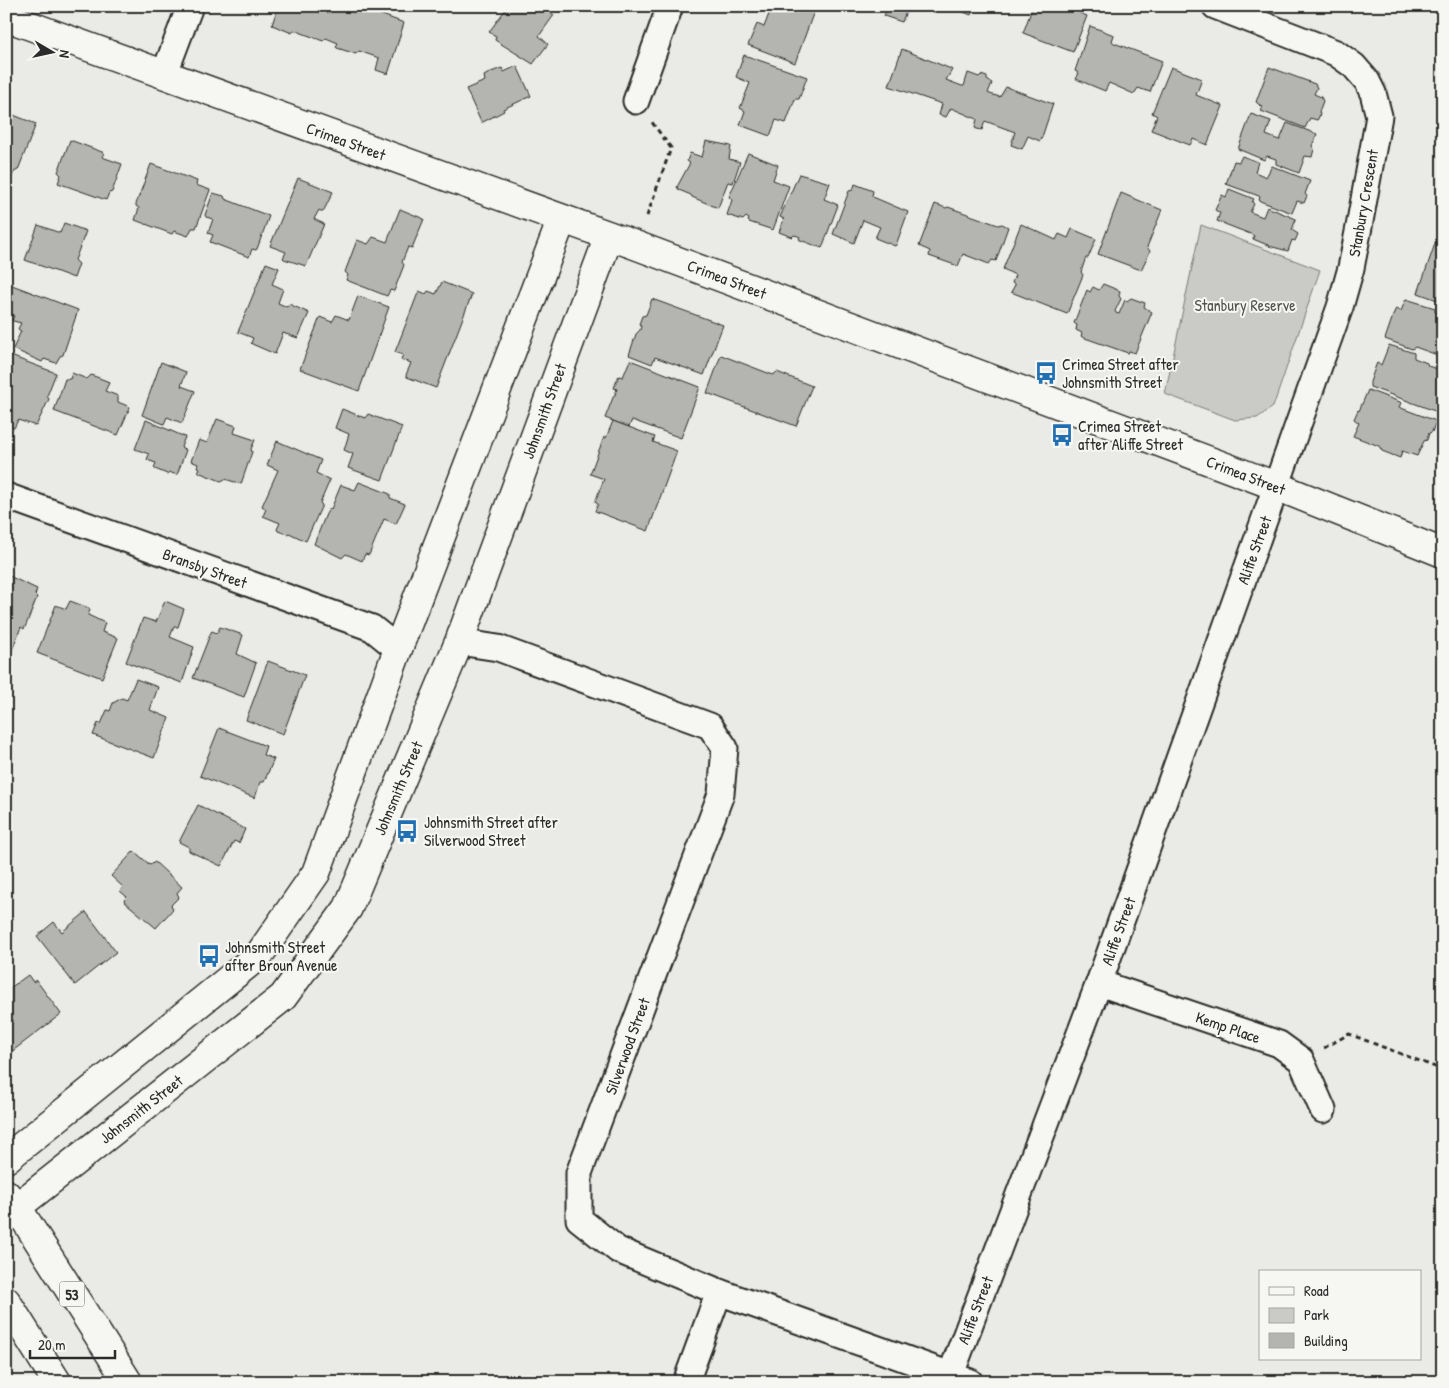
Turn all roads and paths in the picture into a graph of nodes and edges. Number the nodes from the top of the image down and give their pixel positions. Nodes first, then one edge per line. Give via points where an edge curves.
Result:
1 (190, 6) edge
2 (670, 6) edge
3 (1215, 6) edge
4 (6, 17) edge
5 (164, 75) junction
6 (636, 101) joint
7 (647, 216) dead end
8 (562, 218) junction
9 (609, 236) junction
10 (1276, 486) junction
11 (6, 496) edge
12 (1443, 554) edge
13 (459, 642) junction
14 (398, 649) junction
15 (1099, 983) junction
16 (1301, 1060) junction
17 (1443, 1070) edge
18 (1323, 1110) dead end
19 (6, 1159) edge
20 (10, 1205) edge
21 (719, 1292) junction
22 (6, 1301) edge
23 (961, 1378) edge
24 (57, 1382) edge
25 (128, 1382) edge
26 (686, 1382) edge

1 - 5 street
2 - 6 street
3 - 10 street, Stanbury Crescent via 1336,53 1367,81 1378,116 1347,284
4 - 5 street, Crimea Street
5 - 8 street, Crimea Street
6 - 7 path via 671,148
8 - 9 street, Crimea Street
8 - 14 street
9 - 10 street, Crimea Street
9 - 13 street, Johnsmith Street
10 - 12 street, Crimea Street
10 - 15 street, Aliffe Street
11 - 14 street, Bransby Street via 372,628
13 - 20 street, Johnsmith Street via 348,908 283,997
13 - 21 street, Silverwood Street via 498,648 710,726 725,748 721,794 579,1173 579,1219 618,1250
14 - 19 street via 316,874 259,955
15 - 16 street, Kemp Place via 1279,1044
15 - 23 street, Aliffe Street
16 - 17 path via 1349,1034
16 - 18 street
20 - 25 street, 53
21 - 23 street, Silverwood Street
21 - 26 street
22 - 24 street

